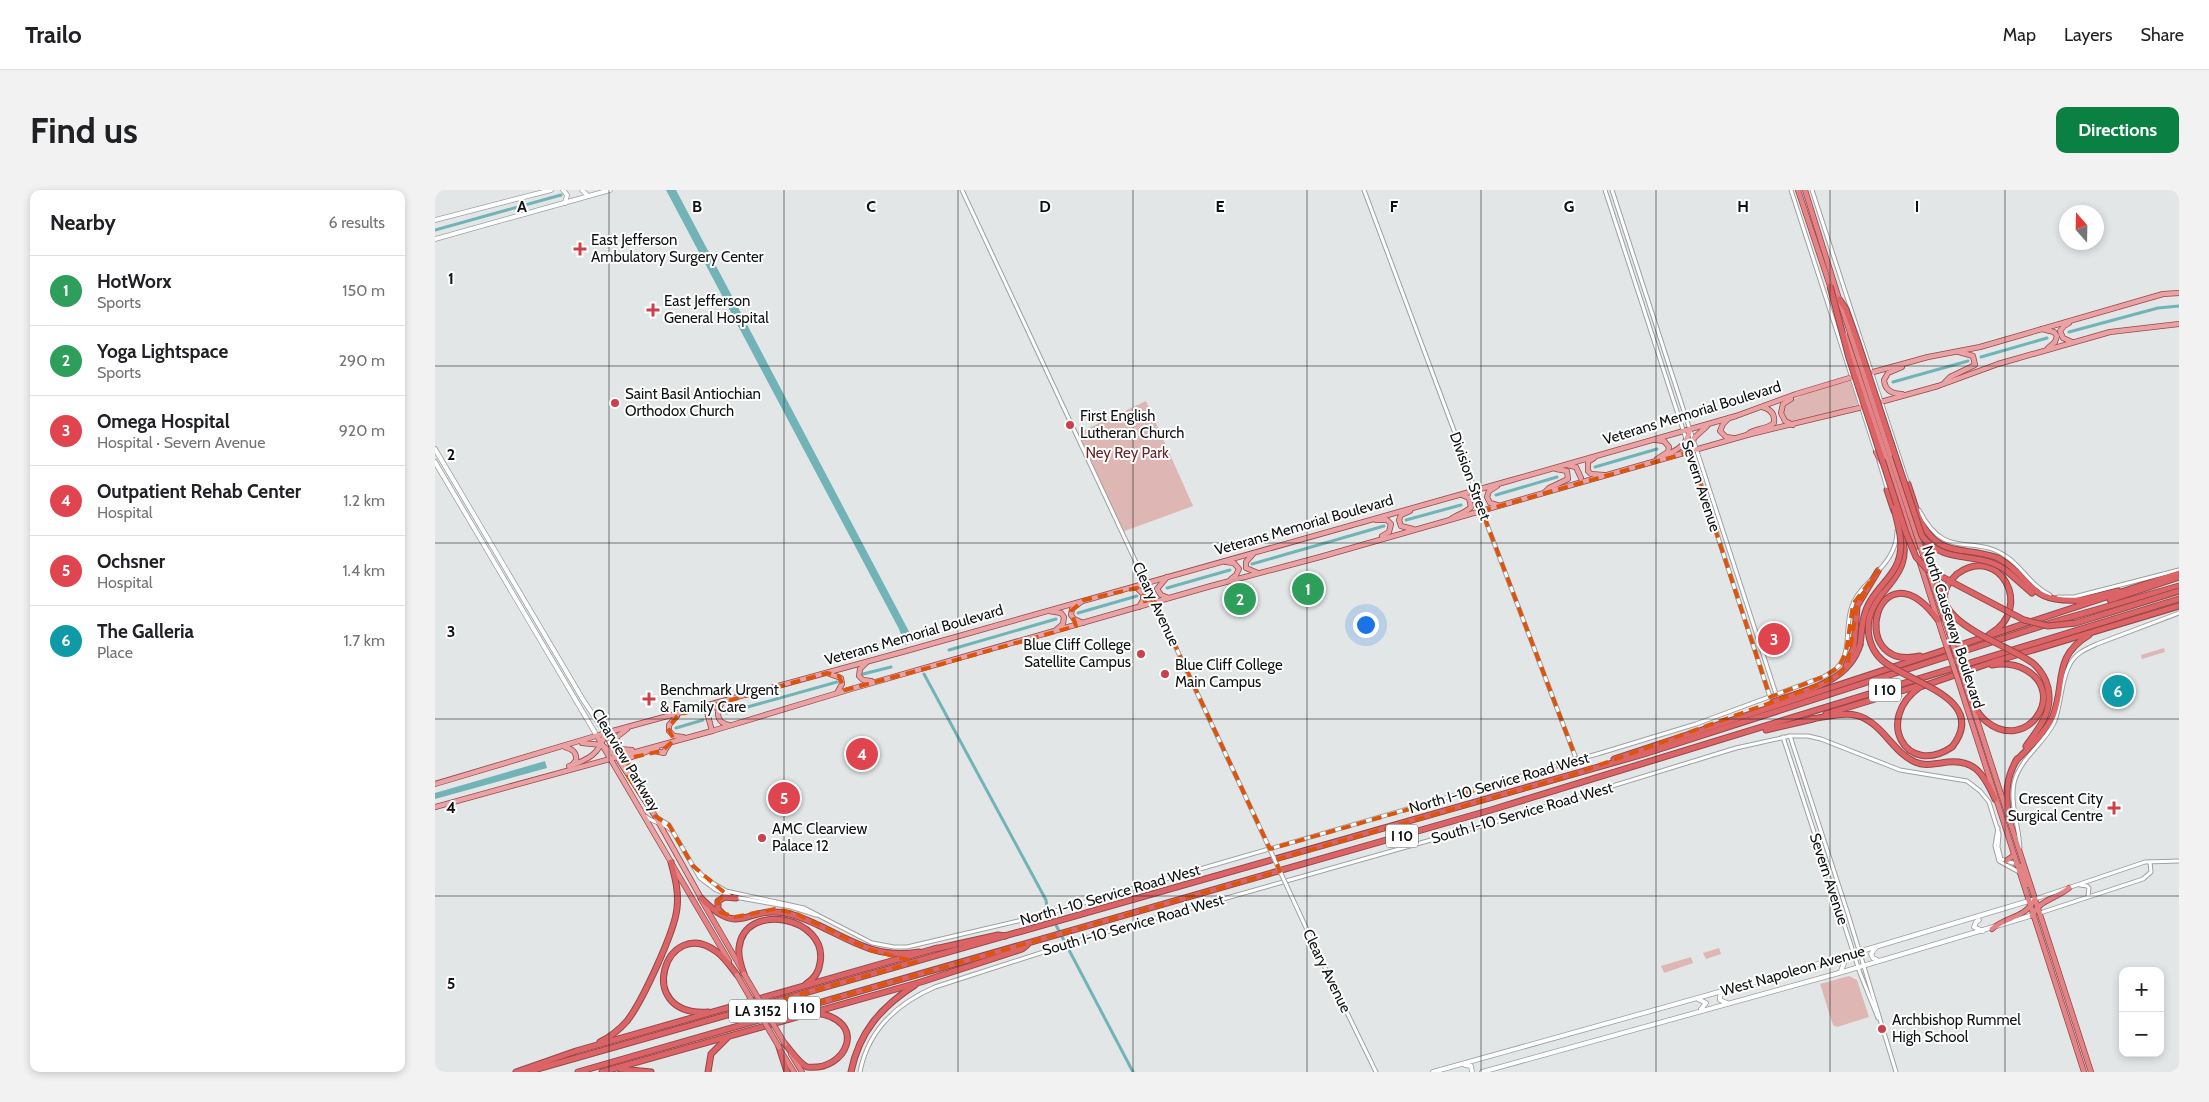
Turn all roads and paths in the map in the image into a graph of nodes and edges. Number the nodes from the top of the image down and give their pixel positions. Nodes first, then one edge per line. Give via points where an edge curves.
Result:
1 (551, 190) edge
2 (563, 190) edge
3 (610, 190) edge
4 (962, 190) edge
5 (1364, 190) edge
6 (1605, 190) edge
7 (1612, 190) edge
8 (1791, 190) edge
9 (1798, 190) edge
10 (1805, 190) edge
11 (1812, 190) edge
12 (583, 191) edge
13 (595, 192) edge
14 (588, 196) junction
15 (582, 199) junction
16 (565, 203) junction
17 (435, 220) edge
18 (435, 239) edge
19 (1823, 257) junction
20 (1831, 286) junction
21 (2178, 293) edge
22 (1826, 295) junction
23 (1846, 297) junction
24 (1839, 299) junction
25 (2077, 319) junction
26 (2179, 323) edge
27 (1857, 327) junction
28 (2040, 329) junction
29 (1837, 332) junction
30 (2075, 342) junction
31 (1955, 352) junction
32 (2040, 352) junction
33 (1917, 360) junction
34 (1871, 372) junction
35 (1852, 378) junction
36 (1944, 383) junction
37 (1812, 389) junction
38 (1911, 393) junction
39 (1881, 402) junction
40 (1762, 407) junction
41 (1862, 407) junction
42 (1730, 417) junction
43 (1722, 420) junction
44 (1794, 425) junction
45 (1690, 429) junction
46 (1683, 431) junction
47 (1744, 436) junction
48 (1648, 440) junction
49 (1686, 440) junction
50 (1693, 440) junction
51 (435, 449) edge
52 (1697, 450) junction
53 (1609, 452) junction
54 (1690, 452) junction
55 (1876, 452) junction
56 (1888, 456) junction
57 (1659, 457) junction
58 (435, 462) edge
59 (1649, 463) junction
60 (1564, 465) junction
61 (1547, 470) junction
62 (1617, 473) junction
63 (1581, 478) dead end
64 (1512, 480) junction
65 (1889, 483) junction
66 (1908, 484) joint
67 (1474, 490) junction
68 (1887, 490) junction
69 (1544, 493) junction
70 (1459, 494) junction
71 (1913, 499) junction
72 (1508, 503) junction
73 (1417, 506) junction
74 (1902, 509) junction
75 (1482, 511) junction
76 (1450, 520) junction
77 (1920, 520) junction
78 (1360, 522) junction
79 (1417, 529) junction
80 (1359, 545) junction
81 (1258, 551) junction
82 (1221, 562) junction
83 (1878, 571) junction
84 (2179, 571) edge
85 (1259, 573) junction
86 (1168, 576) junction
87 (1933, 576) junction
88 (2179, 578) edge
89 (1228, 581) junction
90 (1146, 583) junction
91 (2138, 586) junction
92 (2179, 586) edge
93 (1126, 588) junction
94 (2179, 591) edge
95 (1169, 598) junction
96 (2080, 598) junction
97 (2179, 599) edge
98 (1084, 600) junction
99 (1155, 602) junction
100 (2179, 606) edge
101 (1139, 607) junction
102 (1047, 611) junction
103 (2179, 613) edge
104 (1944, 618) joint
105 (2066, 618) junction
106 (1938, 620) junction
107 (1084, 623) junction
108 (2101, 630) junction
109 (1051, 632) junction
110 (1985, 638) junction
111 (1938, 652) junction
112 (869, 661) junction
113 (1977, 668) junction
114 (827, 673) junction
115 (1838, 676) junction
116 (1771, 678) junction
117 (1764, 680) junction
118 (876, 682) junction
119 (1934, 682) junction
120 (837, 693) junction
121 (1776, 694) junction
122 (1769, 696) junction
123 (1971, 701) junction
124 (722, 703) junction
125 (678, 715) junction
126 (1811, 720) junction
127 (729, 725) junction
128 (630, 726) junction
129 (712, 730) junction
130 (605, 734) junction
131 (597, 736) junction
132 (1790, 736) junction
133 (688, 737) junction
134 (1733, 737) junction
135 (1783, 737) junction
136 (672, 742) junction
137 (576, 743) junction
138 (603, 743) junction
139 (666, 743) junction
140 (563, 747) junction
141 (611, 748) junction
142 (637, 750) junction
143 (1639, 751) junction
144 (647, 752) junction
145 (617, 756) junction
146 (610, 758) junction
147 (1577, 761) junction
148 (2016, 761) junction
149 (569, 766) junction
150 (561, 772) junction
151 (628, 776) junction
152 (1569, 776) junction
153 (435, 784) edge
154 (1995, 798) junction
155 (1811, 802) junction
156 (1805, 804) junction
157 (435, 807) edge
158 (644, 814) junction
159 (655, 816) junction
160 (2009, 816) junction
161 (659, 824) junction
162 (651, 827) junction
163 (1998, 828) junction
164 (672, 831) junction
165 (671, 845) junction
166 (2020, 851) junction
167 (2013, 854) junction
168 (2023, 860) junction
169 (2006, 861) junction
170 (2179, 861) edge
171 (671, 862) junction
172 (2150, 862) junction
173 (2016, 864) junction
174 (693, 866) junction
175 (2019, 872) junction
176 (2071, 887) junction
177 (2033, 890) junction
178 (2087, 896) junction
179 (701, 898) junction
180 (736, 898) junction
181 (2035, 899) junction
182 (2029, 905) junction
183 (2038, 906) junction
184 (2004, 910) junction
185 (2040, 913) junction
186 (2032, 916) junction
187 (823, 917) junction
188 (1992, 929) junction
189 (828, 930) junction
190 (1984, 931) junction
191 (1008, 936) junction
192 (1029, 943) junction
193 (1878, 946) junction
194 (937, 948) junction
195 (1859, 952) junction
196 (1853, 953) junction
197 (1834, 959) junction
198 (1879, 961) junction
199 (1863, 966) junction
200 (1858, 967) junction
201 (1839, 973) junction
202 (744, 974) junction
203 (737, 975) junction
204 (921, 982) junction
205 (796, 989) junction
206 (1724, 991) junction
207 (1697, 998) junction
208 (1727, 1003) junction
209 (719, 1010) junction
210 (1699, 1011) junction
211 (813, 1013) junction
212 (729, 1036) junction
213 (785, 1044) junction
214 (1889, 1047) junction
215 (779, 1048) junction
216 (576, 1051) junction
217 (1463, 1064) junction
218 (1455, 1066) junction
219 (517, 1072) edge
220 (527, 1072) edge
221 (578, 1072) edge
222 (602, 1072) edge
223 (651, 1072) edge
224 (709, 1072) edge
225 (787, 1072) edge
226 (794, 1072) edge
227 (801, 1072) edge
228 (851, 1072) edge
229 (860, 1072) edge
230 (1376, 1072) edge
231 (1433, 1072) edge
232 (1451, 1072) edge
233 (1472, 1072) edge
234 (1482, 1072) edge
235 (1896, 1072) edge
236 (2084, 1072) edge
237 (2091, 1072) edge

1 - 17 main road
2 - 16 main road via 567,195
3 - 13 main road
4 - 90 street, Cleary Avenue
5 - 67 street, Division Street
6 - 46 street, Severn Avenue
7 - 45 street, Severn Avenue
8 - 22 street
9 - 19 highway, North Causeway Boulevard
10 - 19 highway, North Causeway Boulevard
11 - 23 street
12 - 14 main road
12 - 15 main road
13 - 14 main road
14 - 15 main road
15 - 16 main road
16 - 18 main road
19 - 20 highway, North Causeway Boulevard
19 - 24 highway, North Causeway Boulevard
20 - 56 highway, North Causeway Boulevard, bridge
20 - 65 highway, bridge via 1849,358
21 - 25 main road, Veterans Memorial Boulevard via 2163,294
22 - 23 street via 1830,302
22 - 29 street
23 - 27 street
24 - 56 highway, North Causeway Boulevard, bridge
24 - 96 highway, bridge via 1857,340 1922,536 1947,555 1985,560 2007,572 2040,598 2059,604
25 - 28 main road, Veterans Memorial Boulevard
25 - 30 main road via 2064,326 2061,332 2063,338
26 - 30 main road via 2115,331
27 - 29 street via 1843,324
27 - 34 street
28 - 31 main road, Veterans Memorial Boulevard
28 - 32 main road via 2054,332 2057,336 2053,344
29 - 35 street
30 - 32 main road
31 - 33 main road, Veterans Memorial Boulevard
31 - 36 main road via 1973,356 1975,365
32 - 36 main road
33 - 34 main road, Veterans Memorial Boulevard
33 - 38 main road via 1887,372 1884,380 1891,392
34 - 35 main road, Veterans Memorial Boulevard
34 - 39 street
35 - 37 main road, Veterans Memorial Boulevard
35 - 41 street
36 - 38 main road
37 - 40 main road, Veterans Memorial Boulevard
37 - 44 main road via 1783,404 1782,417
38 - 39 main road
39 - 41 main road
39 - 66 street
40 - 42 main road, Veterans Memorial Boulevard
40 - 47 main road via 1771,410 1773,423
41 - 44 main road
41 - 55 street
42 - 43 main road, Veterans Memorial Boulevard
42 - 47 main road via 1721,428 1721,434 1730,438
43 - 45 main road, Veterans Memorial Boulevard
43 - 50 main road via 1703,429
44 - 47 main road
45 - 46 main road, Veterans Memorial Boulevard
45 - 49 main road
45 - 50 street, Severn Avenue
46 - 48 main road, Veterans Memorial Boulevard
46 - 49 street, Severn Avenue
47 - 52 main road
48 - 53 main road, Veterans Memorial Boulevard
48 - 57 main road via 1661,440 1668,444 1668,452
49 - 54 street, Severn Avenue
49 - 57 main road via 1679,449
50 - 52 street, Severn Avenue
50 - 54 main road
51 - 130 main road, Clearview Parkway
52 - 54 main road
52 - 116 street, Severn Avenue
53 - 60 main road, Veterans Memorial Boulevard
53 - 62 main road via 1590,460 1588,471 1597,475
54 - 59 main road
54 - 117 street, Severn Avenue
55 - 68 street
55 - 74 highway
56 - 74 highway, North Causeway Boulevard
56 - 87 highway, North Causeway Boulevard
57 - 59 main road
58 - 131 main road, Clearview Parkway
59 - 62 main road
60 - 61 main road, Veterans Memorial Boulevard
60 - 63 main road via 1575,466
61 - 64 main road, Veterans Memorial Boulevard
61 - 69 main road via 1564,469 1569,477
62 - 69 main road
64 - 67 main road, Veterans Memorial Boulevard
64 - 72 main road via 1491,489 1488,494 1488,500 1493,504
65 - 94 highway, bridge via 1913,550 1927,569 2035,624 2061,626 2075,623
65 - 115 highway, bridge via 1900,536 1900,555 1897,565 1866,609 1861,646 1853,663
66 - 71 highway
67 - 70 main road, Veterans Memorial Boulevard
67 - 75 street, Division Street
68 - 83 street, North I-10 Service Road West via 1897,538 1895,548
68 - 119 highway, bridge via 1905,543 1905,553 1899,573 1871,609 1868,630 1874,651 1891,666 1954,703 1961,731 1952,747 1930,757 1908,749 1898,733 1898,714 1910,694 1920,687
69 - 72 main road
70 - 73 main road, Veterans Memorial Boulevard
70 - 76 main road via 1468,496 1471,507
71 - 77 highway
71 - 96 street via 1927,525 1943,539 1954,544 1990,549 2008,557 2041,591 2056,597
72 - 75 main road
73 - 78 main road, Veterans Memorial Boulevard
73 - 79 main road via 1399,520 1404,528
74 - 106 highway, North Causeway Boulevard
75 - 76 main road
75 - 147 street, Division Street
76 - 79 main road
77 - 87 highway
77 - 96 highway via 1929,536 1943,546 2006,562 2039,594 2055,601
78 - 80 main road via 1385,519 1392,526 1386,535
78 - 81 main road, Veterans Memorial Boulevard
79 - 80 main road
80 - 85 main road
81 - 82 main road, Veterans Memorial Boulevard
81 - 85 main road via 1247,559 1246,565 1250,571
82 - 86 main road, Veterans Memorial Boulevard
82 - 89 main road via 1230,562 1239,569 1236,576
83 - 115 highway via 1860,599 1852,656
83 - 121 street, North I-10 Service Road West via 1859,592 1850,610 1846,652 1839,667 1823,678
84 - 91 highway
84 - 96 street
85 - 89 main road
86 - 90 main road, Veterans Memorial Boulevard
86 - 95 main road via 1157,590
87 - 104 highway
88 - 105 highway via 2074,612
89 - 95 main road
90 - 93 main road, Veterans Memorial Boulevard
90 - 99 street, Cleary Avenue
91 - 96 highway
91 - 110 highway
92 - 105 highway, I 10
93 - 98 main road, Veterans Memorial Boulevard
93 - 101 main road via 1141,591 1144,597
95 - 99 main road
97 - 134 highway, I 10
98 - 102 main road, Veterans Memorial Boulevard
98 - 107 main road via 1072,609 1071,615
99 - 101 main road
99 - 230 street, Cleary Avenue, bridge
100 - 108 highway
101 - 107 main road
102 - 109 main road via 1061,613 1065,619
102 - 112 main road, Veterans Memorial Boulevard
103 - 166 street via 2084,650 2071,662 2053,724 2023,762 2017,775 2013,799
104 - 123 highway, North Causeway Boulevard, bridge
105 - 152 highway, I 10
106 - 111 highway via 1919,599 1911,594 1899,594 1881,604 1874,624 1885,648 1901,657
106 - 154 highway, North Causeway Boulevard, bridge
107 - 109 main road
108 - 113 highway
108 - 148 highway via 2080,640 2071,649 2061,668 2053,715
109 - 118 main road
110 - 111 highway
110 - 148 highway, bridge via 1997,629 2007,618 2011,602 2007,582 1995,570 1983,566 1957,574 1945,595 1949,608 1954,617 1966,626 2033,663 2041,673 2050,697 2046,716
111 - 143 highway
112 - 114 main road, Veterans Memorial Boulevard
112 - 118 main road via 860,669 859,676
113 - 119 highway
113 - 123 highway via 2012,664 2030,673 2042,690 2043,702 2035,721 2013,731 1987,722
114 - 120 main road via 841,678 842,684
114 - 124 main road, Veterans Memorial Boulevard
115 - 143 highway
116 - 117 street
116 - 121 street, Severn Avenue
117 - 122 street, Severn Avenue
118 - 120 main road
119 - 126 highway
120 - 127 main road
121 - 122 street, North I-10 Service Road West
122 - 147 street, North I-10 Service Road West via 1696,724
123 - 160 highway, North Causeway Boulevard
124 - 125 main road, Veterans Memorial Boulevard
124 - 127 main road via 718,717
124 - 129 main road via 707,712
125 - 128 main road, Veterans Memorial Boulevard
125 - 133 main road via 669,725 669,731 676,737
126 - 134 highway
126 - 154 highway via 1842,714 1868,718 1902,754 1917,763 1929,765 1955,761 1968,764 1983,775
127 - 129 main road
128 - 130 main road, Veterans Memorial Boulevard
128 - 141 main road via 617,736
129 - 133 main road
130 - 131 main road, Veterans Memorial Boulevard
130 - 138 main road
130 - 141 main road, Clearview Parkway
131 - 137 main road, Veterans Memorial Boulevard
131 - 138 main road, Clearview Parkway
132 - 135 street, South I-10 Service Road West
132 - 155 street, Severn Avenue
132 - 163 street, South I-10 Service Road West via 1821,739 1901,770 1967,781 1985,797
133 - 136 main road
134 - 192 highway, I 10 via 1500,808
135 - 156 street, Severn Avenue
135 - 229 street, South I-10 Service Road West via 1060,946 935,986 915,995 879,1028 869,1044
136 - 139 main road
136 - 144 main road via 664,753 657,750
137 - 138 main road
137 - 140 main road, Veterans Memorial Boulevard
138 - 141 main road
138 - 146 main road, Clearview Parkway
138 - 149 main road via 591,757
139 - 142 main road
139 - 144 main road
140 - 149 main road via 576,754 576,760
140 - 153 main road, Veterans Memorial Boulevard
141 - 142 main road
141 - 145 main road
141 - 146 main road
142 - 145 main road
143 - 152 highway
144 - 151 main road via 627,760
145 - 146 main road
145 - 151 main road, Clearview Parkway
146 - 150 main road
146 - 158 main road, Clearview Parkway
147 - 187 street, North I-10 Service Road West via 1043,914 910,946 894,948 872,943
148 - 160 highway via 2006,792
149 - 150 main road
150 - 157 main road
151 - 159 main road, Clearview Parkway
152 - 191 highway, I 10
154 - 167 highway, North Causeway Boulevard
155 - 156 street
155 - 195 street, Severn Avenue
156 - 196 street, Severn Avenue
158 - 161 street
158 - 162 main road, Clearview Parkway
159 - 161 main road, Clearview Parkway
159 - 164 street, Clearview Parkway via 669,825
160 - 166 highway, North Causeway Boulevard
161 - 164 street, Clearview Parkway via 668,826
161 - 165 main road, Clearview Parkway
162 - 165 main road via 658,829
162 - 171 main road, Clearview Parkway
163 - 169 street, South I-10 Service Road West via 1999,852 2001,859
163 - 175 street, South I-10 Service Road West via 1995,846 1999,861
164 - 174 street, Clearview Parkway
165 - 179 main road, Clearview Parkway
166 - 168 highway, North Causeway Boulevard
167 - 168 highway
167 - 169 highway
167 - 173 highway, North Causeway Boulevard
168 - 177 highway, North Causeway Boulevard
169 - 173 street
170 - 172 street
171 - 203 highway, Clearview Parkway
171 - 216 highway via 677,884 677,910 637,1006 623,1026 611,1035
172 - 176 street
172 - 178 street, West Napoleon Avenue via 2152,869 2149,875
173 - 175 highway, North Causeway Boulevard
173 - 177 highway via 2022,867
174 - 180 street, North I-10 Service Road West via 707,884
174 - 187 street, North I-10 Service Road West via 711,883 726,891 804,908
175 - 182 highway, North Causeway Boulevard
176 - 178 street via 2087,886 2090,890
176 - 181 street
176 - 183 highway
177 - 181 highway, North Causeway Boulevard
178 - 185 street, West Napoleon Avenue
179 - 189 highway via 714,912 730,919 769,912 786,913
179 - 202 highway, Clearview Parkway
180 - 187 street, North I-10 Service Road West via 791,907
180 - 189 highway via 721,898 717,905 720,912 735,917 762,910 785,910 806,917
181 - 182 highway
181 - 183 highway, North Causeway Boulevard
182 - 184 main road, West Napoleon Avenue
182 - 186 highway, North Causeway Boulevard
182 - 188 highway via 2022,914
183 - 185 highway, North Causeway Boulevard
183 - 186 highway
184 - 190 main road via 1975,922 1975,929
184 - 193 main road, West Napoleon Avenue
185 - 186 main road, West Napoleon Avenue
185 - 237 highway, North Causeway Boulevard
186 - 188 main road, West Napoleon Avenue
186 - 236 highway, North Causeway Boulevard
188 - 190 main road, West Napoleon Avenue
189 - 194 highway via 880,953 898,955
190 - 198 main road, West Napoleon Avenue
191 - 194 highway via 998,935
191 - 220 highway, I 10
192 - 204 highway via 1022,949
192 - 221 highway, I 10
193 - 195 main road, West Napoleon Avenue
193 - 198 main road via 1871,954
194 - 205 highway
195 - 196 main road, West Napoleon Avenue
195 - 199 street, Severn Avenue
196 - 197 main road, West Napoleon Avenue
196 - 200 street, Severn Avenue
197 - 201 main road via 1844,963
197 - 206 main road, West Napoleon Avenue
198 - 199 main road, West Napoleon Avenue
199 - 200 main road, West Napoleon Avenue
199 - 214 street, Severn Avenue
200 - 201 main road, West Napoleon Avenue
200 - 214 street, Severn Avenue
201 - 208 main road, West Napoleon Avenue
202 - 205 highway via 739,949 743,937 756,923 777,919 801,925 812,934 821,951 820,966 810,982
202 - 213 highway, Clearview Parkway / LA 3152, bridge
203 - 209 highway via 720,955 707,946 691,944 675,951 665,965 663,984 671,999 686,1010
203 - 215 highway, Clearview Parkway / LA 3152, bridge
204 - 211 highway
204 - 228 highway via 888,1004 871,1024 857,1048
205 - 209 highway
206 - 207 main road, West Napoleon Avenue
206 - 208 main road via 1720,998
207 - 210 main road via 1706,1003
207 - 217 main road, West Napoleon Avenue
208 - 210 main road, West Napoleon Avenue
209 - 216 highway
210 - 234 main road, West Napoleon Avenue
211 - 212 highway
211 - 213 highway via 833,1018 843,1028 848,1040 845,1058 827,1070 817,1070 807,1067
212 - 222 highway
212 - 224 highway via 711,1054
213 - 227 highway, Clearview Parkway / LA 3152
214 - 235 street, Severn Avenue
215 - 225 highway
215 - 226 highway, Clearview Parkway / LA 3152
216 - 219 highway
217 - 218 main road, West Napoleon Avenue
217 - 233 main road via 1471,1066
218 - 231 main road, West Napoleon Avenue
218 - 232 main road
222 - 223 highway via 627,1069

